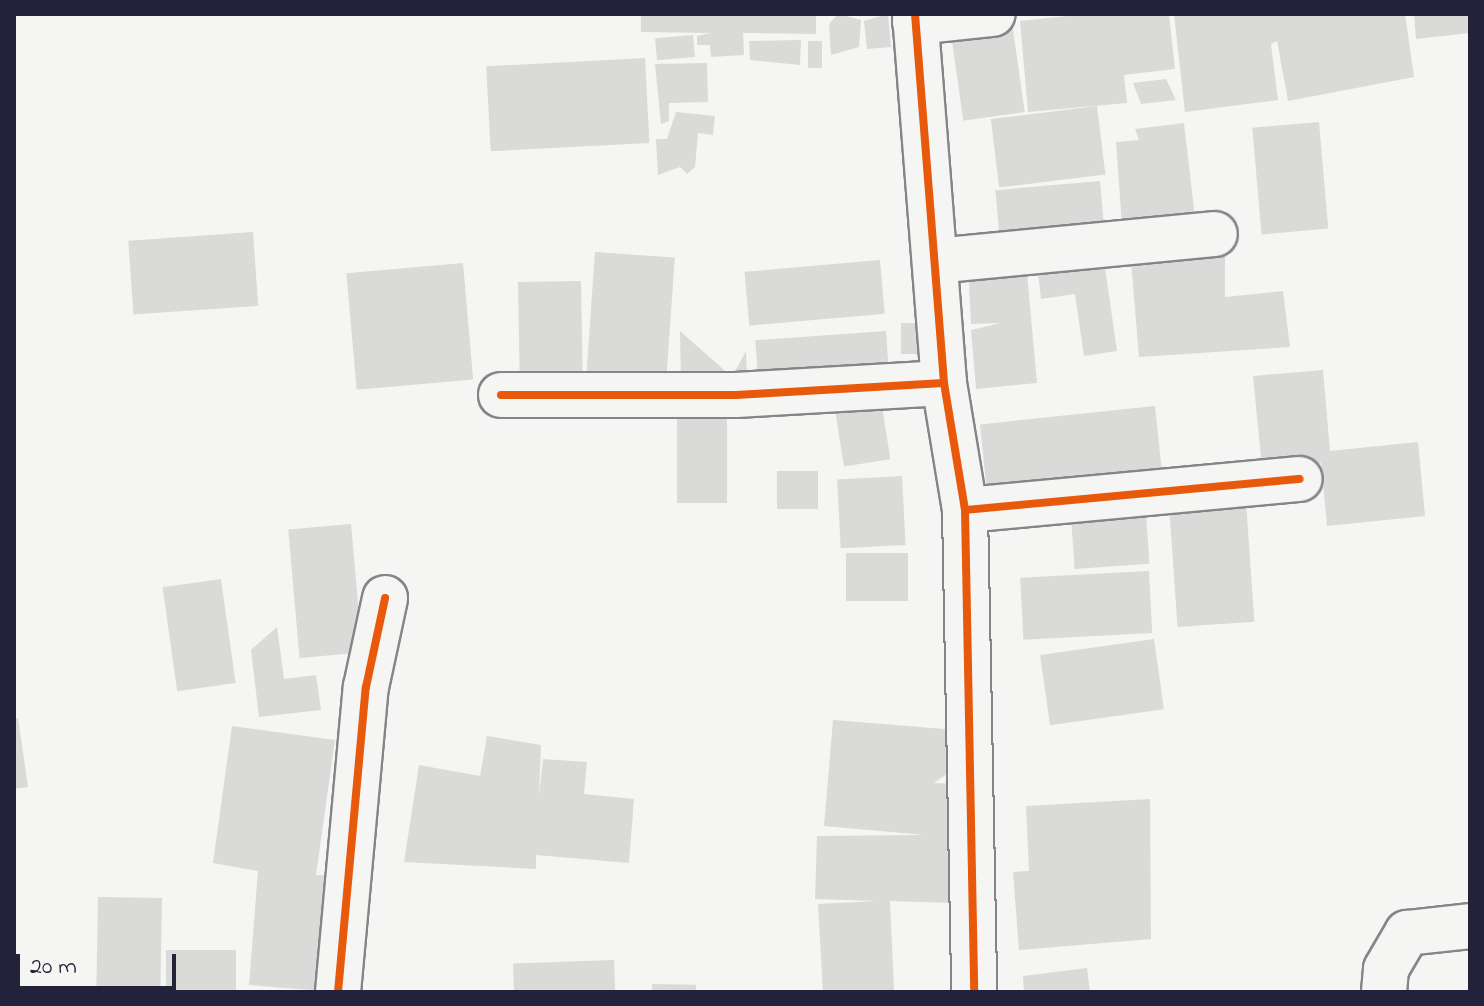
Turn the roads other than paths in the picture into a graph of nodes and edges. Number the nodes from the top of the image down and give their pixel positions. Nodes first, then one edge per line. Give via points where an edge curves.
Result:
1 (993, 14) edge
2 (915, 18) edge
3 (1215, 234) dead end
4 (935, 261) junction
5 (944, 383) junction
6 (501, 395) dead end
7 (1300, 479) dead end
8 (965, 510) junction
9 (385, 598) dead end
10 (1470, 926) edge
11 (338, 992) edge
12 (974, 992) edge
13 (1384, 992) edge

1 - 2 street
2 - 4 street
3 - 4 street
4 - 5 street
5 - 6 street via 736,395
5 - 8 street
7 - 8 street
8 - 12 street
9 - 11 street via 366,687
10 - 13 street via 1407,933 1386,969

